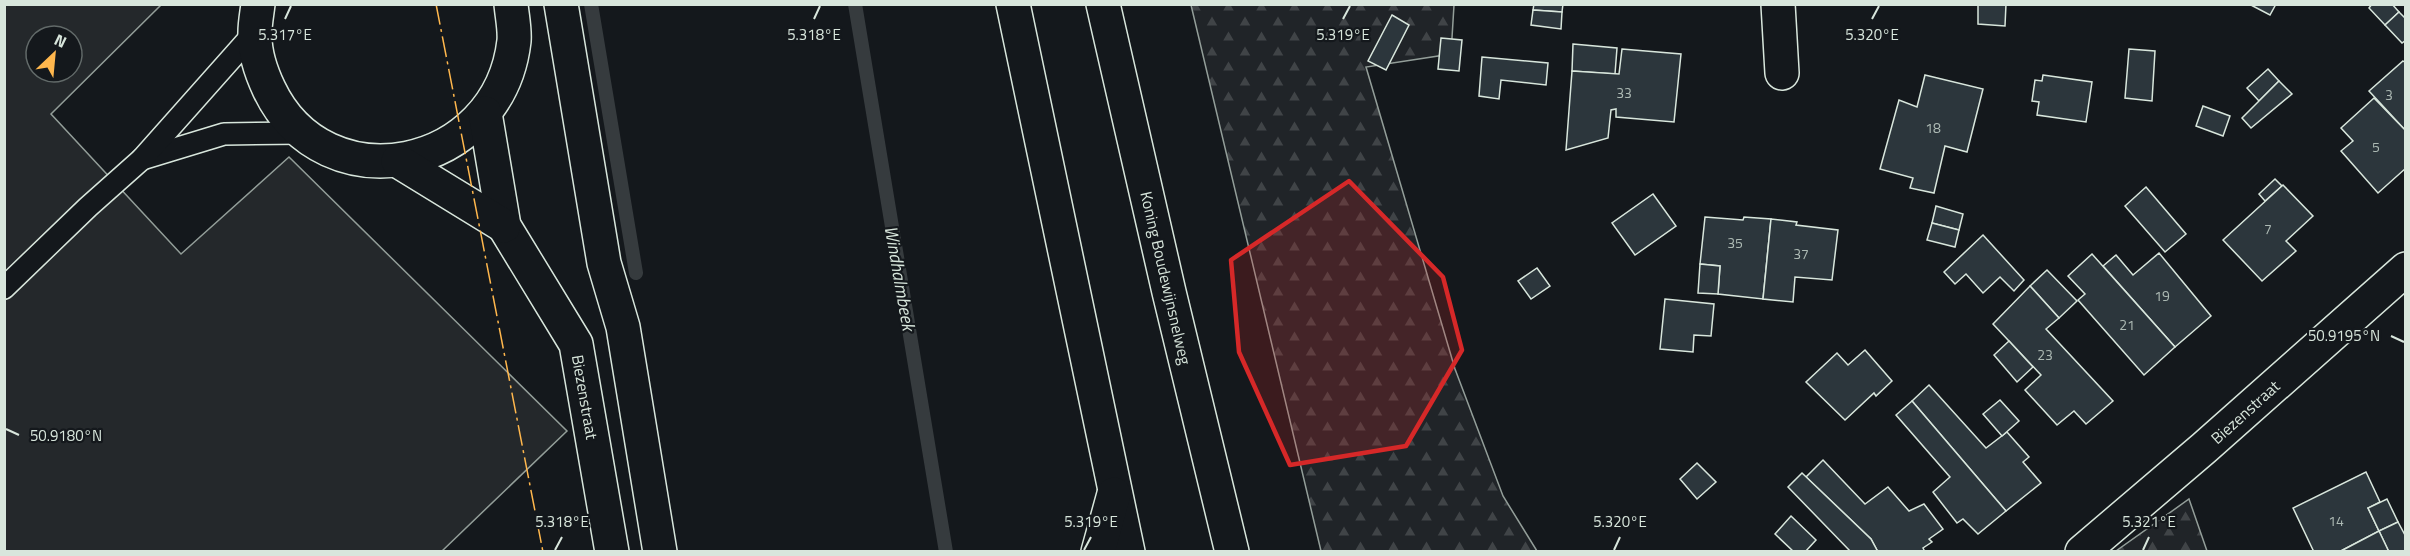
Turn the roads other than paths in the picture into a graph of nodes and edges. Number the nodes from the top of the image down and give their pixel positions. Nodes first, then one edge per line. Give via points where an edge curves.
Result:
1 (510, 4) edge
2 (561, 4) edge
3 (1013, 4) edge
4 (1103, 4) edge
5 (1778, 4) edge
6 (256, 19) edge
7 (1782, 73) dead end
8 (485, 113) junction
9 (303, 133) junction
10 (142, 159) junction
11 (398, 161) junction
12 (504, 226) junction
13 (2406, 269) edge
14 (4, 288) edge
15 (1116, 486) junction
16 (612, 552) edge
17 (660, 552) edge
18 (1098, 552) edge
19 (1128, 552) edge
20 (1232, 552) edge
21 (2082, 552) edge

1 - 8 main road via 514,39 505,79
2 - 17 main road via 604,262 623,327
3 - 15 main road
4 - 20 main road, Koning Boudewijnsnelweg
5 - 7 main road
6 - 9 main road via 261,71 277,105
6 - 10 lane
8 - 11 main road via 460,137 431,153
8 - 12 main road, Biezenstraat
9 - 10 lane via 224,134
9 - 11 main road via 332,151 364,160
10 - 14 lane
11 - 12 main road, Biezenstraat
12 - 16 main road, Biezenstraat via 576,344
13 - 21 main road, Biezenstraat
15 - 18 main road
15 - 19 main road

